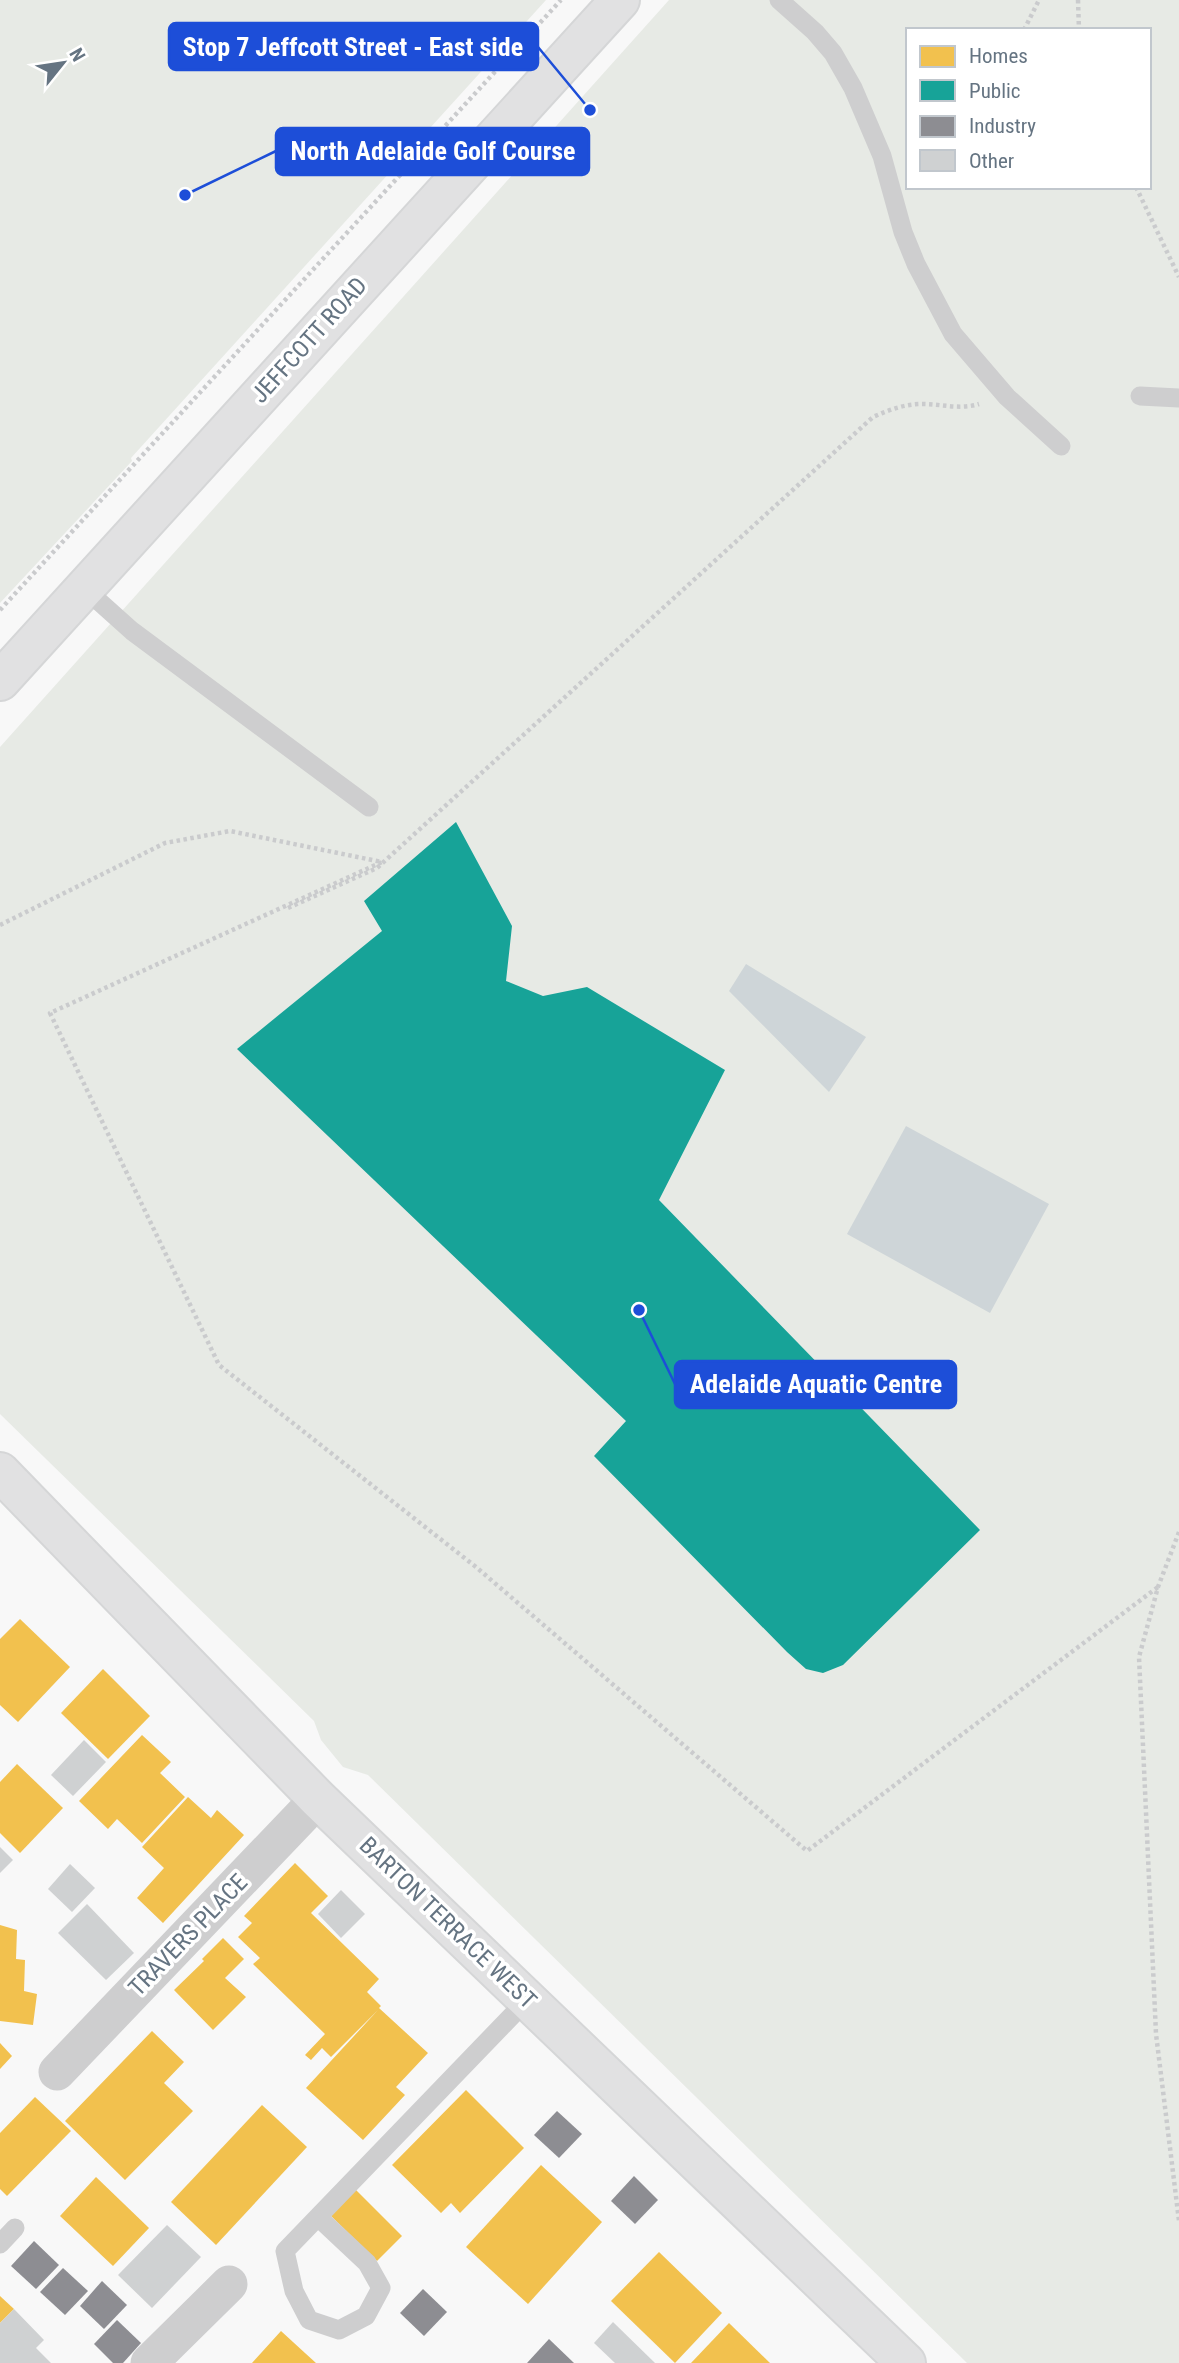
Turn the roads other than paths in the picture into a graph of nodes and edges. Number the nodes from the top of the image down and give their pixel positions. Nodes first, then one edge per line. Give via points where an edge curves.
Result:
1 (620, 0) edge
2 (779, 0) edge
3 (1140, 396) dead end
4 (1179, 398) edge
5 (1061, 446) dead end
6 (84, 588) junction
7 (0, 681) edge
8 (369, 807) dead end
9 (0, 1472) edge
10 (318, 1799) junction
11 (527, 1999) junction
12 (57, 2072) dead end
13 (318, 2217) junction
14 (15, 2228) dead end
15 (0, 2244) edge
16 (229, 2284) dead end
17 (149, 2363) edge
18 (906, 2363) edge

1 - 6 street, JEFFCOTT ROAD
2 - 5 lane via 815,32 845,73 887,170 903,232 953,334 1007,397
3 - 4 lane
6 - 7 street, JEFFCOTT ROAD
6 - 8 lane via 132,631
9 - 10 street, BARTON TERRACE WEST
10 - 11 street, BARTON TERRACE WEST
10 - 12 street, TRAVERS PLACE
11 - 13 lane
11 - 18 street, BARTON TERRACE WEST
13 - 13 lane via 285,2250 295,2291 309,2320 339,2330 366,2316 381,2288 367,2263
14 - 15 lane
16 - 17 street

